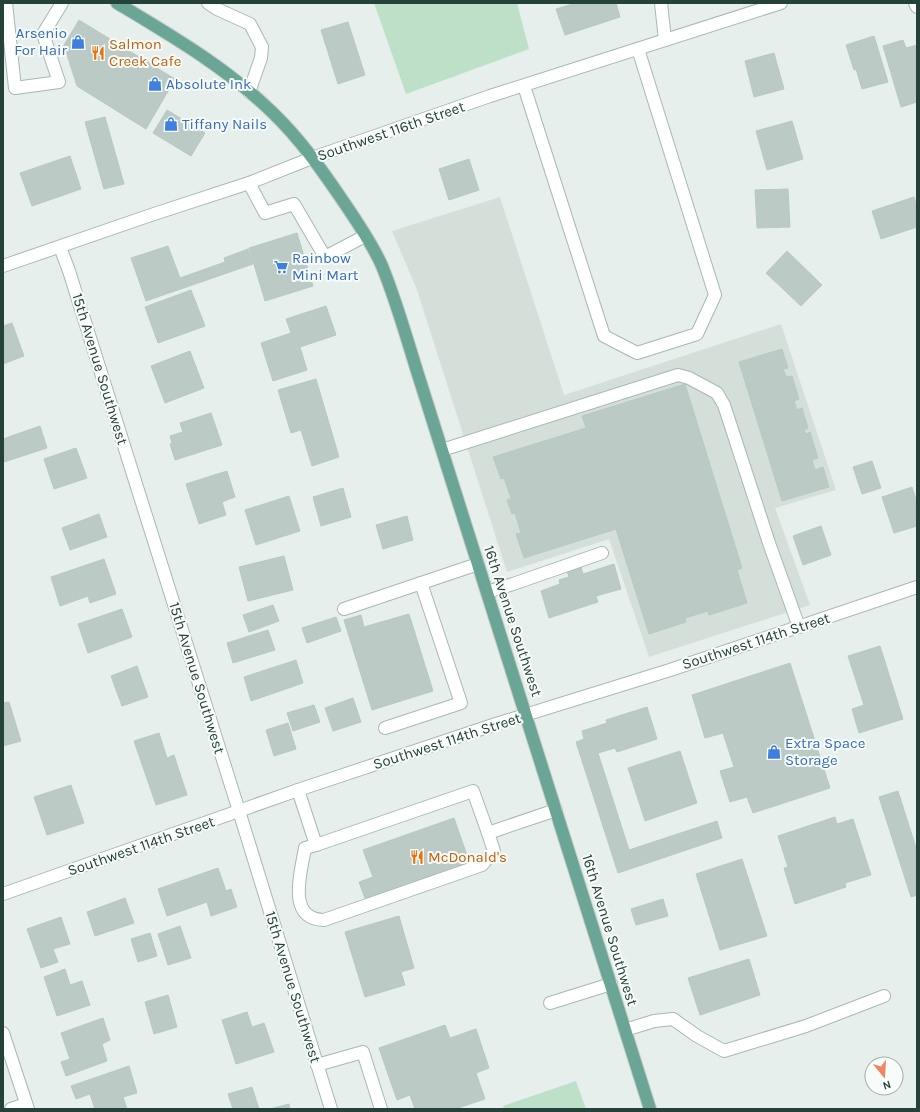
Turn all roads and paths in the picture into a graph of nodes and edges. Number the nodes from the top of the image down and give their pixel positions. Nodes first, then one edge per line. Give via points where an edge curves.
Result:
1 (6, 3) edge
2 (62, 3) edge
3 (117, 3) edge
4 (208, 3) edge
5 (661, 3) edge
6 (781, 3) edge
7 (915, 3) edge
8 (917, 7) edge
9 (665, 40) junction
10 (638, 49) junction
11 (524, 86) junction
12 (249, 92) junction
13 (312, 158) junction
14 (249, 183) junction
15 (365, 236) junction
16 (60, 247) junction
17 (3, 266) edge
18 (442, 450) junction
19 (602, 553) dead end
20 (478, 564) junction
21 (421, 583) junction
22 (917, 587) edge
23 (487, 592) junction
24 (344, 609) dead end
25 (800, 627) junction
26 (526, 716) junction
27 (386, 728) dead end
28 (298, 790) junction
29 (556, 810) junction
30 (239, 811) junction
31 (488, 833) junction
32 (311, 846) junction
33 (3, 894) edge
34 (611, 984) junction
35 (884, 996) dead end
36 (550, 1003) dead end
37 (625, 1030) junction
38 (3, 1033) edge
39 (317, 1065) junction
40 (27, 1106) edge
41 (11, 1109) edge
42 (331, 1109) edge
43 (380, 1109) edge
44 (650, 1109) edge

1 - 2 street via 15,88 59,82 43,34
3 - 12 main road, 16th Avenue Southwest via 184,43
4 - 12 street via 250,24 262,46 261,58
5 - 9 street
6 - 9 street, Southwest 116th Street
7 - 8 street
9 - 10 street, Southwest 116th Street
10 - 11 street, Southwest 116th Street
10 - 11 street via 715,295 697,334 638,353 604,336
11 - 13 street, Southwest 116th Street
12 - 13 main road, 16th Avenue Southwest via 273,112
13 - 14 street, Southwest 116th Street
13 - 15 main road, 16th Avenue Southwest
14 - 15 street via 265,213 294,204 325,257
14 - 16 street, Southwest 116th Street
15 - 18 main road, 16th Avenue Southwest via 381,265
16 - 17 street, Southwest 116th Street
16 - 30 street, 15th Avenue Southwest
18 - 20 main road, 16th Avenue Southwest
18 - 25 street via 678,376 689,378 717,393 724,405 769,543
19 - 23 street
20 - 21 street
20 - 23 main road, 16th Avenue Southwest
21 - 24 street
21 - 27 street via 460,703
22 - 25 street, Southwest 114th Street
23 - 26 main road, 16th Avenue Southwest
25 - 26 street, Southwest 114th Street
26 - 28 street, Southwest 114th Street
26 - 29 main road, 16th Avenue Southwest
28 - 30 street, Southwest 114th Street
28 - 32 street
29 - 31 street
29 - 34 main road, 16th Avenue Southwest
30 - 33 street, Southwest 114th Street
30 - 39 street, 15th Avenue Southwest
31 - 32 street via 473,791
31 - 32 street via 494,851 482,865 331,919 318,920 305,913 299,900 300,878
34 - 36 street
34 - 37 main road, 16th Avenue Southwest
35 - 37 street via 806,1026 724,1051 672,1019 654,1021
37 - 44 main road, 16th Avenue Southwest
38 - 40 street
39 - 42 street, 15th Avenue Southwest
39 - 43 street via 363,1052
40 - 41 street

